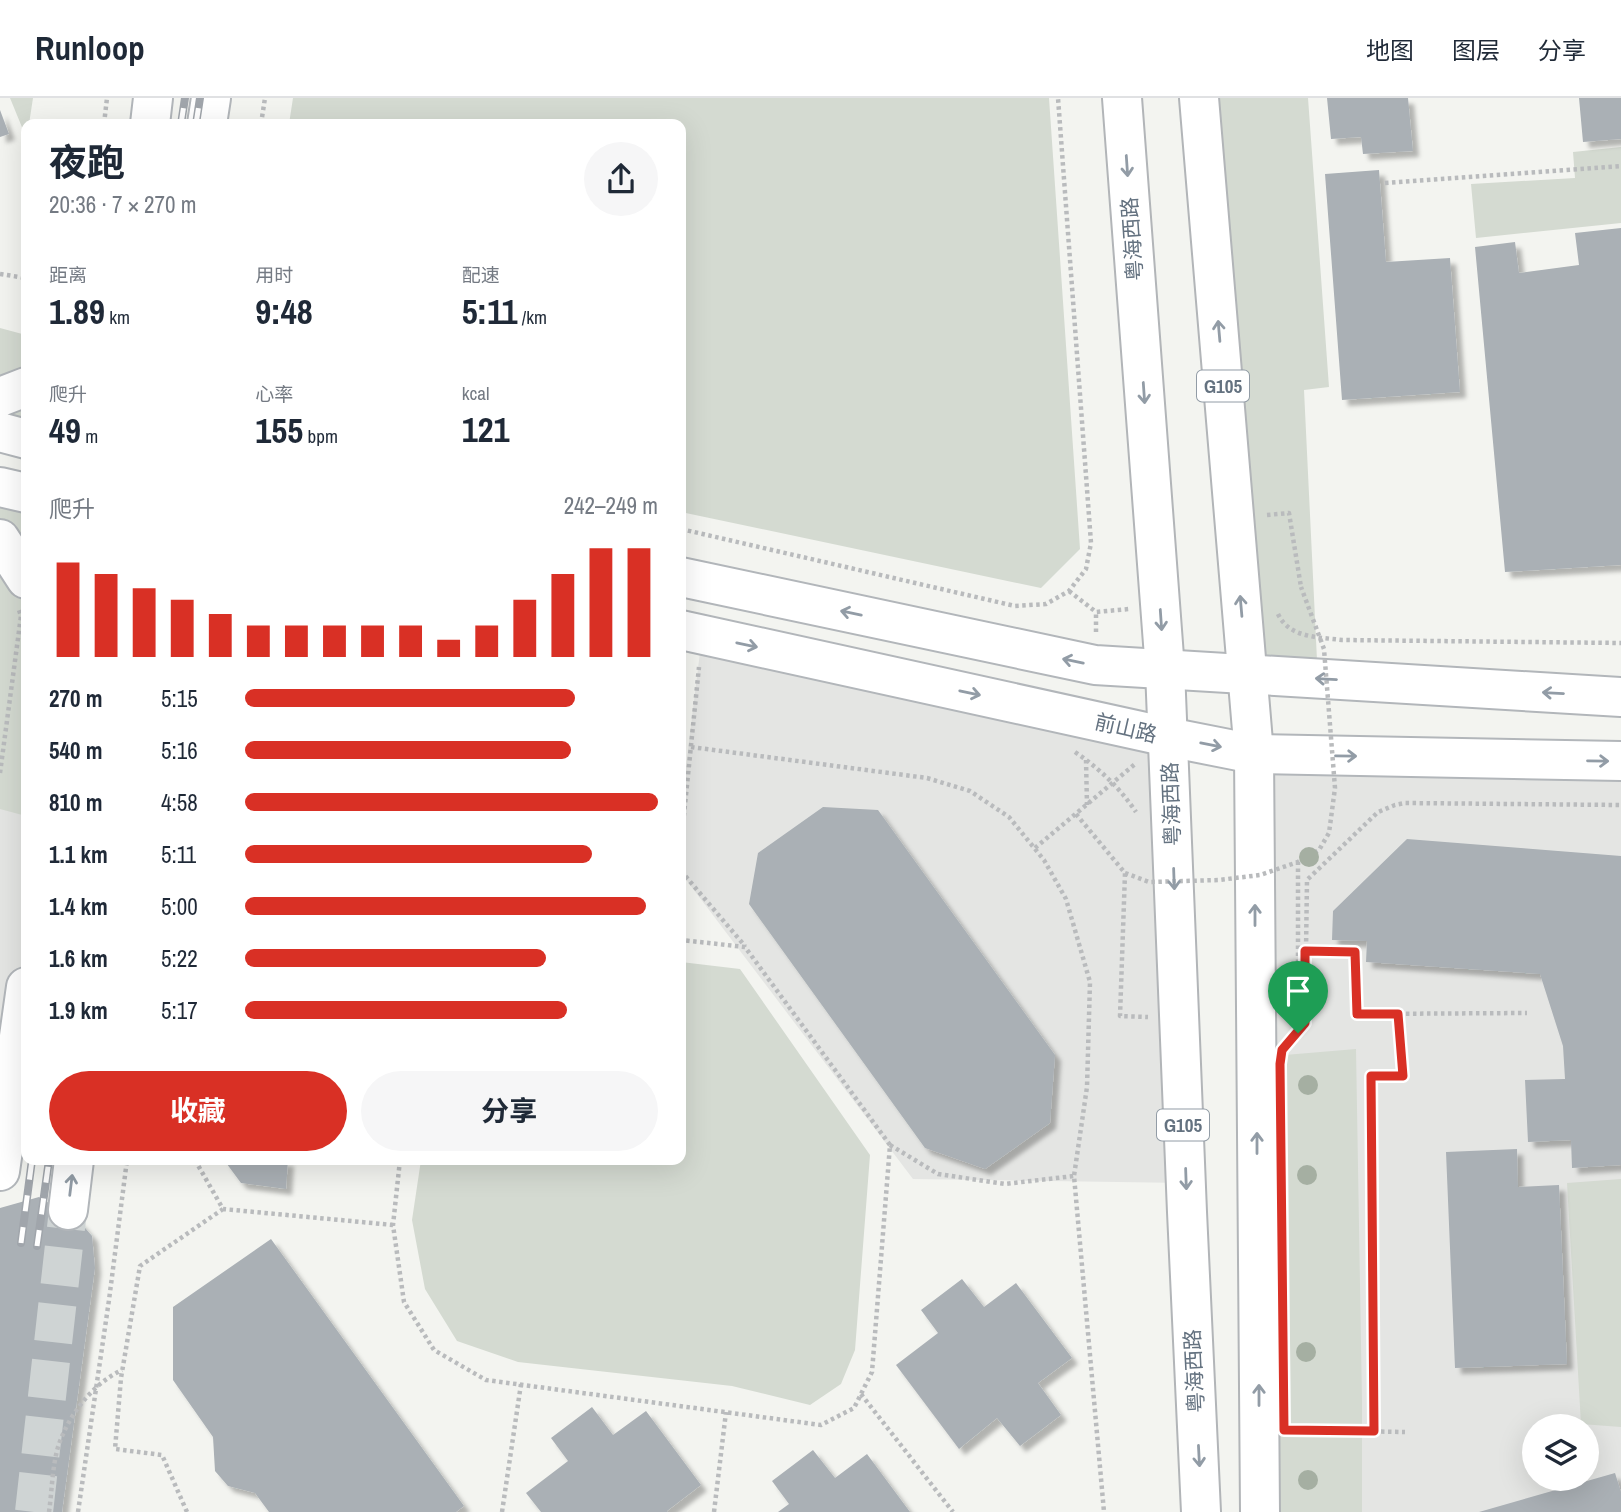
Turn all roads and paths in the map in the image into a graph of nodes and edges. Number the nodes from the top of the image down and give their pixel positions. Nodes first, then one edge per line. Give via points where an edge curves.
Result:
1 (107, 98) edge
2 (153, 98) edge
3 (211, 98) edge
4 (265, 98) edge
5 (1058, 98) edge
6 (1122, 98) edge
7 (1199, 98) edge
8 (105, 119) edge
9 (151, 119) edge
10 (208, 119) edge
11 (262, 119) edge
12 (1621, 166) edge
13 (1385, 183) dead end
14 (0, 274) edge
15 (21, 277) edge
16 (21, 389) edge
17 (0, 397) edge
18 (0, 432) edge
19 (21, 438) edge
20 (0, 487) edge
21 (21, 492) edge
22 (1260, 516) dead end
23 (686, 530) edge
24 (0, 539) edge
25 (686, 578) edge
26 (21, 590) edge
27 (1273, 604) dead end
28 (21, 616) edge
29 (1621, 643) edge
30 (693, 649) edge
31 (1165, 670) junction
32 (1247, 674) junction
33 (1621, 697) edge
34 (1168, 737) junction
35 (691, 747) junction
36 (1069, 748) dead end
37 (1254, 754) junction
38 (1621, 761) edge
39 (0, 773) edge
40 (1114, 782) junction
41 (686, 796) edge
42 (1621, 805) edge
43 (1076, 814) junction
44 (1142, 822) dead end
45 (1035, 848) junction
46 (1298, 862) junction
47 (1125, 873) junction
48 (1154, 873) dead end
49 (686, 877) edge
50 (1155, 886) dead end
51 (686, 941) edge
52 (746, 947) junction
53 (1305, 951) junction
54 (1527, 1013) dead end
55 (1398, 1014) junction
56 (1160, 1018) dead end
57 (21, 1022) edge
58 (1298, 1033) junction
59 (1287, 1043) dead end
60 (890, 1145) junction
61 (73, 1165) edge
62 (126, 1165) edge
63 (198, 1165) edge
64 (399, 1165) edge
65 (0, 1171) edge
66 (1074, 1176) junction
67 (223, 1209) junction
68 (68, 1210) tunnel mouth
69 (393, 1225) junction
70 (122, 1370) junction
71 (521, 1384) junction
72 (96, 1387) junction
73 (861, 1394) junction
74 (726, 1412) junction
75 (1284, 1430) dead end
76 (1374, 1431) junction
77 (1405, 1432) dead end
78 (49, 1512) edge
79 (78, 1512) edge
80 (187, 1512) edge
81 (502, 1512) edge
82 (714, 1512) edge
83 (953, 1512) edge
84 (1104, 1512) edge
85 (1201, 1512) edge
86 (1260, 1512) edge

1 - 8 path
2 - 9 main road
3 - 10 main road
4 - 11 path
5 - 23 path via 1091,543 1086,569 1069,592 1046,604 1015,606
6 -> 31 main road, 粤海西路 / G105
32 -> 7 main road, G105
12 - 13 path
14 - 15 path
16 - 17 main road
18 - 19 main road
20 - 21 main road
22 - 46 path, bridge via 1289,513 1301,587 1324,649 1335,788 1329,833 1319,850
24 - 26 main road
31 -> 25 main road via 1095,665
27 - 29 path via 1282,623 1299,634 1342,640
28 - 39 path
30 -> 34 main road, 前山路
30 - 35 path
31 - 32 main road
31 - 34 main road, 粤海西路 / G105
33 -> 32 main road
32 - 37 main road, G105
34 -> 37 main road, 前山路
34 - 40 path
34 -> 85 main road, 粤海西路 / G105
35 - 41 path
35 - 45 path via 927,778 970,790 1009,817
36 - 40 path
37 -> 38 main road, 前山路
86 -> 37 main road, G105
40 - 43 path
40 - 44 path
42 - 53 path via 1405,803 1385,808 1307,880
43 - 45 path
43 - 47 path
45 - 66 path via 1066,899 1090,982 1087,1087
46 - 47 path, bridge via 1260,875 1219,880 1149,882
46 - 58 path
47 - 56 path via 1120,1016
48 - 50 path
49 - 52 path
51 - 52 path
52 - 60 path
53 - 55 path via 1355,952 1357,1014
53 - 58 path via 1305,1023
54 - 55 path
55 - 76 path via 1403,1076 1371,1076
57 - 65 main road
58 - 59 path
60 - 66 path via 938,1174 1005,1184
60 - 73 path via 872,1372
68 -> 61 main road
62 - 72 path
63 - 67 path
64 - 69 path
66 - 84 path
67 - 69 path
67 - 70 path via 141,1266
69 - 71 path via 404,1302 434,1350 486,1380
70 - 72 path
70 - 80 path via 115,1449 162,1455
71 - 74 path
71 - 81 path
72 - 78 path via 80,1405 58,1447
72 - 79 path
73 - 74 path via 853,1408 821,1425
73 - 83 path
74 - 82 path
75 - 76 path
76 - 77 path

